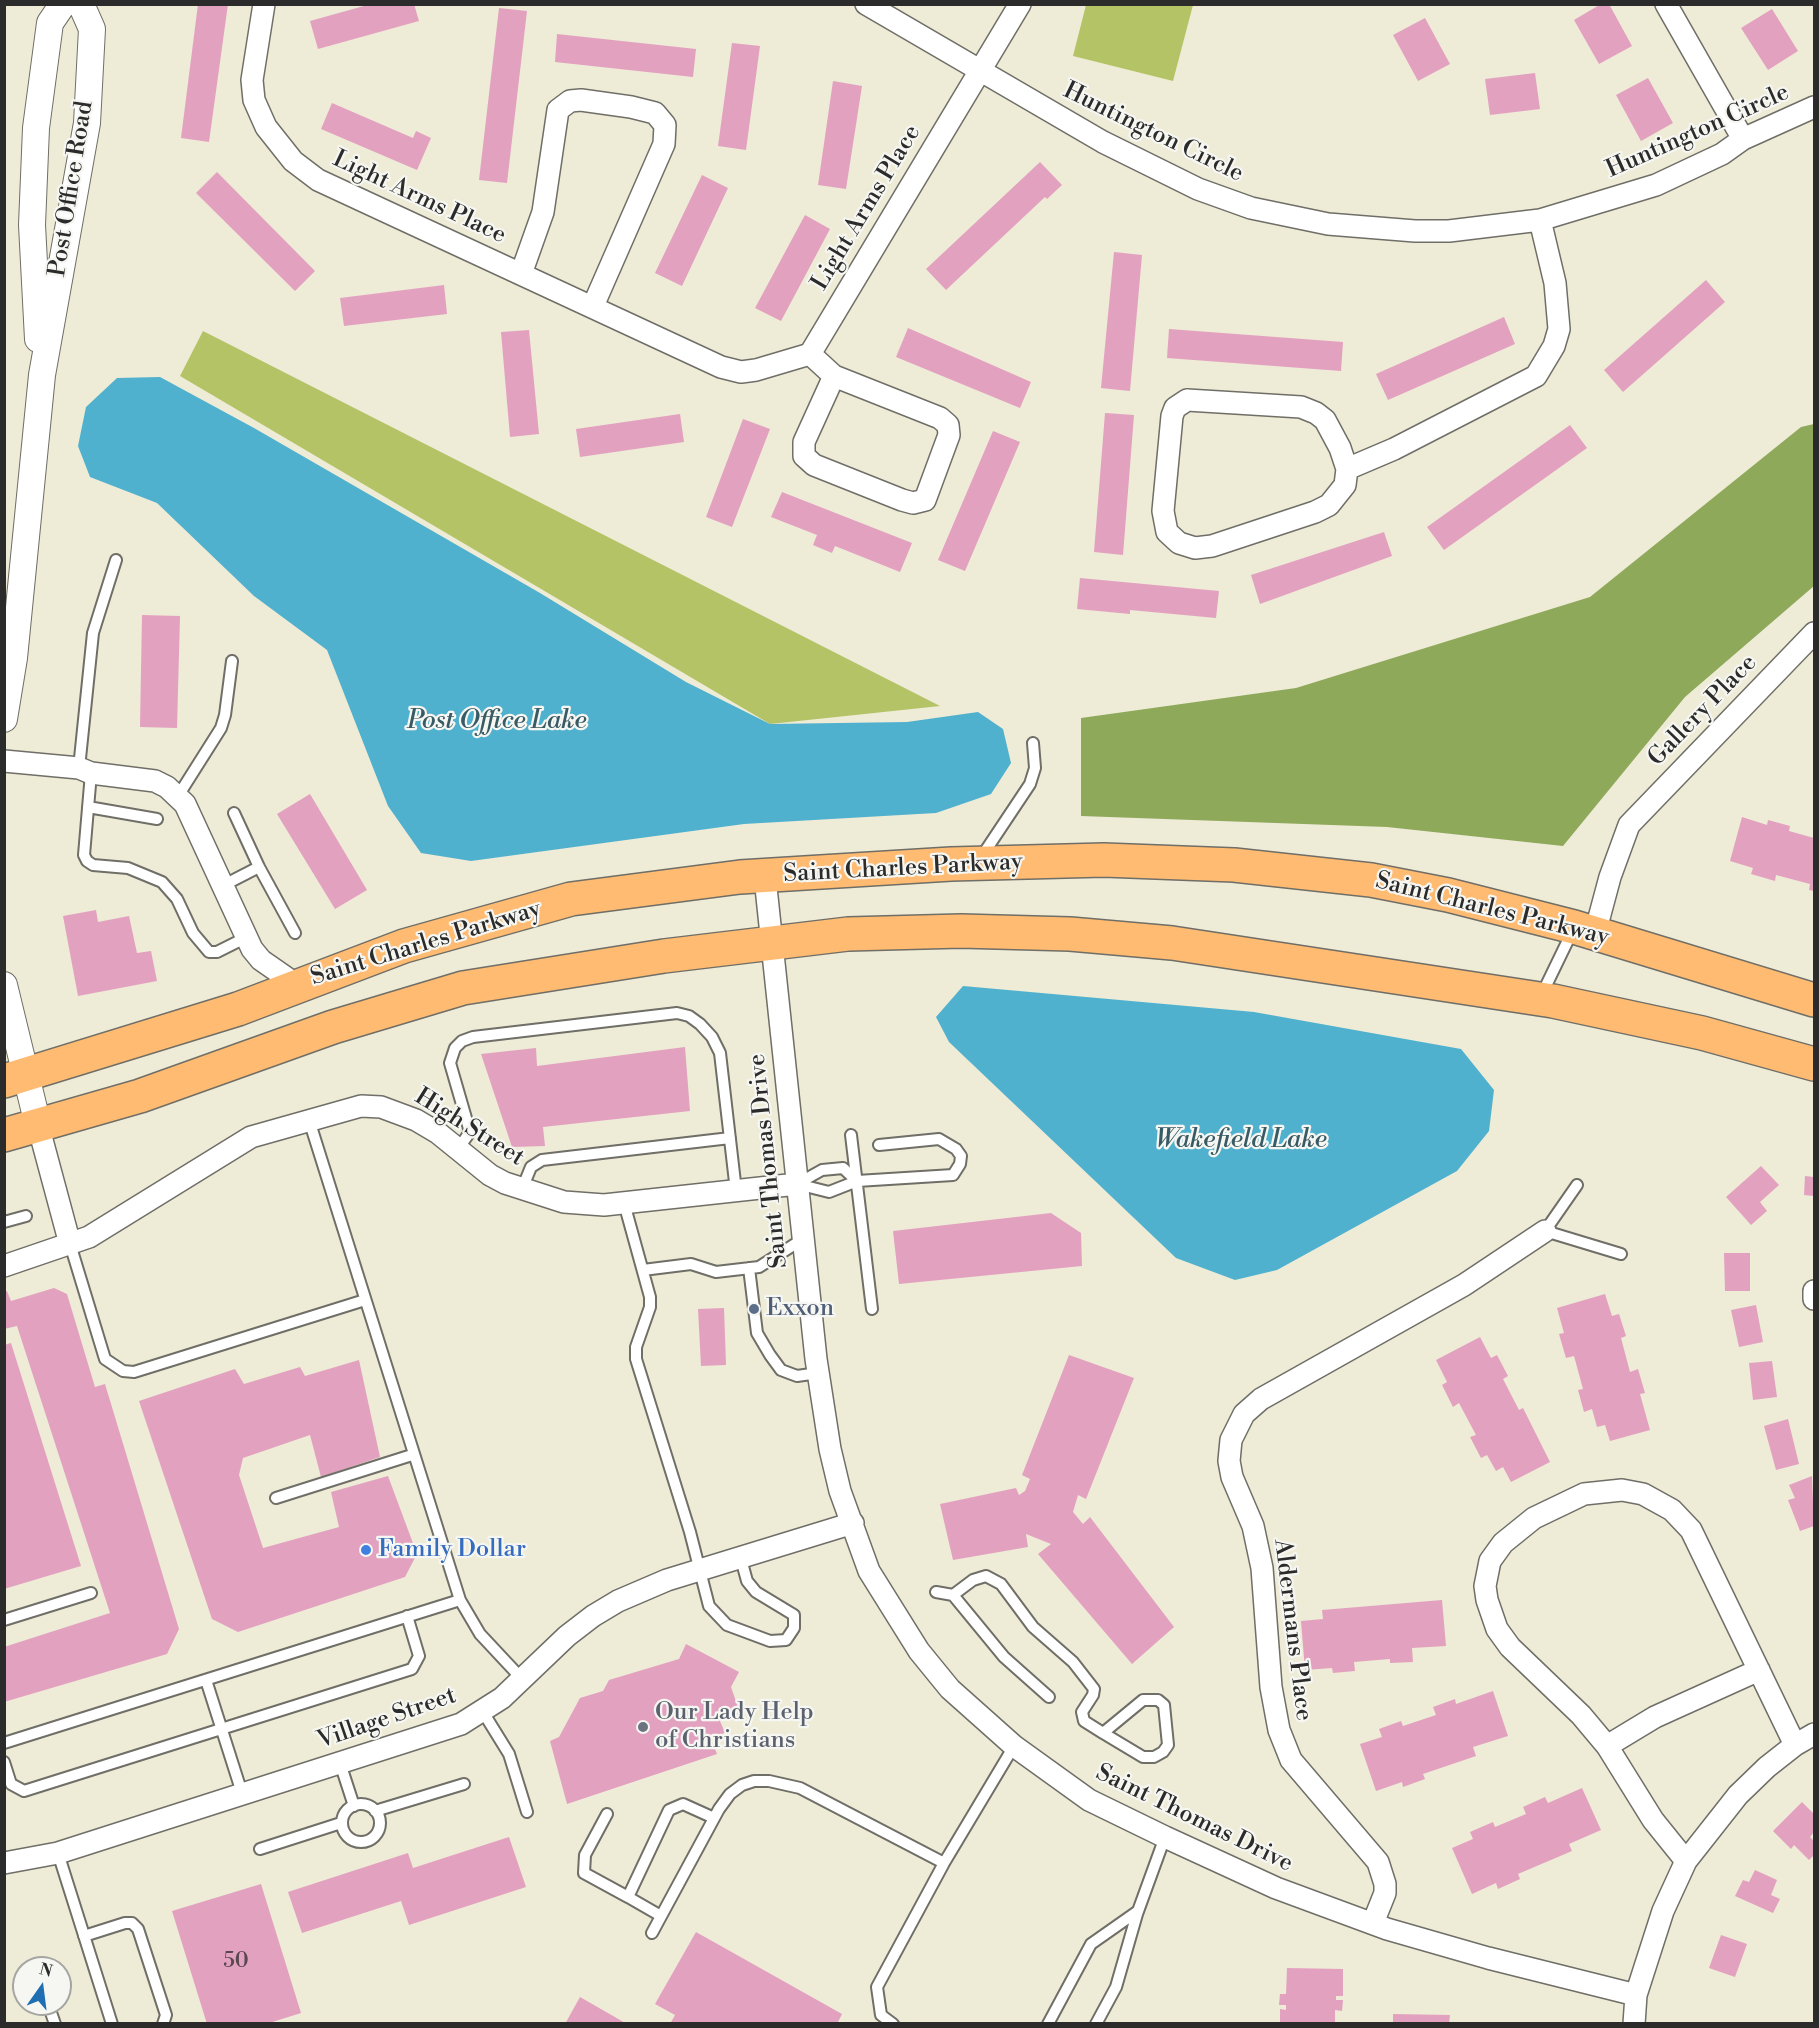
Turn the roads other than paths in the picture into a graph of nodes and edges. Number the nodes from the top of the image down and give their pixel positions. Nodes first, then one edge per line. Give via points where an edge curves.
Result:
1 (63, 4) edge
2 (81, 4) edge
3 (264, 4) edge
4 (866, 4) edge
5 (1020, 4) edge
6 (1666, 4) edge
7 (978, 72) junction
8 (1815, 107) edge
9 (1743, 139) junction
10 (1540, 220) junction
11 (522, 274) junction
12 (593, 306) junction
13 (810, 354) junction
14 (42, 375) junction
15 (834, 376) junction
16 (1347, 469) junction
17 (116, 560) dead end
18 (1815, 633) edge
19 (232, 661) dead end
20 (4, 719) edge
21 (1033, 743) dead end
22 (4, 761) edge
23 (85, 770) junction
24 (178, 796) junction
25 (88, 807) junction
26 (234, 813) dead end
27 (157, 819) dead end
28 (977, 863) junction
29 (259, 867) junction
30 (765, 878) junction
31 (224, 885) junction
32 (1585, 930) junction
33 (295, 933) dead end
34 (247, 937) junction
35 (771, 942) junction
36 (4, 985) edge
37 (297, 985) junction
38 (1539, 999) junction
39 (1815, 1000) edge
40 (1815, 1064) edge
41 (16, 1078) edge
42 (309, 1120) junction
43 (38, 1125) junction
44 (4, 1135) edge
45 (851, 1135) dead end
46 (730, 1138) junction
47 (879, 1145) dead end
48 (458, 1149) junction
49 (857, 1181) junction
50 (797, 1184) junction
51 (1577, 1185) dead end
52 (522, 1189) junction
53 (736, 1191) junction
54 (624, 1203) junction
55 (26, 1215) dead end
56 (4, 1222) edge
57 (1545, 1231) junction
58 (803, 1239) junction
59 (70, 1244) junction
60 (1621, 1254) dead end
61 (4, 1266) edge
62 (749, 1268) junction
63 (643, 1270) junction
64 (1815, 1291) edge
65 (1815, 1299) edge
66 (365, 1300) junction
67 (872, 1309) dead end
68 (818, 1373) junction
69 (412, 1455) junction
70 (276, 1498) dead end
71 (853, 1523) junction
72 (741, 1559) junction
73 (699, 1572) junction
74 (936, 1592) dead end
75 (91, 1593) dead end
76 (953, 1595) junction
77 (459, 1600) junction
78 (407, 1616) junction
79 (4, 1620) edge
80 (1759, 1670) junction
81 (206, 1680) junction
82 (523, 1680) junction
83 (1049, 1697) dead end
84 (483, 1712) junction
85 (222, 1729) junction
86 (1103, 1733) junction
87 (1815, 1734) edge
88 (4, 1743) edge
89 (1795, 1745) junction
90 (1014, 1746) junction
91 (1607, 1746) junction
92 (4, 1762) edge
93 (340, 1763) junction
94 (464, 1784) dead end
95 (243, 1793) junction
96 (354, 1806) junction
97 (375, 1811) junction
98 (527, 1812) dead end
99 (607, 1814) dead end
100 (714, 1818) junction
101 (341, 1823) junction
102 (1165, 1837) junction
103 (260, 1849) dead end
104 (58, 1853) junction
105 (1686, 1862) junction
106 (4, 1863) edge
107 (944, 1863) junction
108 (628, 1897) junction
109 (1138, 1911) junction
110 (661, 1916) junction
111 (1373, 1923) junction
112 (652, 1933) dead end
113 (84, 1936) junction
114 (1636, 1995) junction
115 (112, 2024) edge
116 (163, 2024) edge
117 (893, 2024) edge
118 (1048, 2024) edge
119 (1096, 2024) edge
120 (1634, 2024) edge

1 - 14 street, Post Office Road via 50,23 32,173 34,288
2 - 14 street, Post Office Road via 92,29 87,123
3 - 11 street, Light Arms Place via 252,80 254,100 271,136 293,161 318,180
4 - 7 street, Huntington Circle
5 - 7 street, Light Arms Place
6 - 9 street
7 - 10 street, Huntington Circle via 1165,174 1251,208 1328,224 1415,231
7 - 13 street, Light Arms Place
8 - 9 street, Huntington Circle
9 - 10 street, Huntington Circle via 1722,154 1656,185
10 - 16 street via 1555,283 1559,329 1536,376
11 - 12 street, Light Arms Place
11 - 12 street via 543,212 558,110 570,101 581,100 655,113 665,125 664,144
12 - 13 street, Light Arms Place via 721,367 741,372
13 - 15 street
14 - 20 street, Post Office Road via 14,658
15 - 15 street via 804,441 804,456 814,465 902,500 925,500 949,435 948,425 940,418
16 - 16 street via 1345,485 1329,505 1212,546 1186,546 1172,538 1164,524 1172,416 1175,408 1187,400 1310,410 1325,420
17 - 23 lane via 95,623
18 - 32 street, Gallery Place via 1629,825
19 - 24 lane via 221,728
21 - 28 lane via 1035,768 1030,784
22 - 23 street
23 - 24 street via 155,781
23 - 25 lane
24 - 31 street
25 - 27 lane
25 - 34 lane via 84,855 87,861 128,868 162,882 209,952
26 - 29 lane
28 - 30 main road, Saint Charles Parkway
28 - 32 main road, Saint Charles Parkway via 1104,860 1298,870 1448,895
29 - 31 lane
29 - 33 lane
30 - 35 street, Saint Thomas Drive
30 - 37 main road, Saint Charles Parkway via 684,883 571,899 404,946
31 - 34 street
32 - 38 lane
32 - 39 main road, Saint Charles Parkway
34 - 37 street via 261,960
35 - 38 main road via 848,934 1070,934 1172,943
35 - 43 main road via 463,988 333,1027 140,1096
35 - 50 street, Saint Thomas Drive
36 - 41 street
37 - 41 main road, Saint Charles Parkway via 238,1009
38 - 40 main road via 1702,1033
41 - 43 street
42 - 48 street, High Street via 361,1106 381,1107 416,1120
42 - 59 street, High Street via 251,1137 149,1202
42 - 66 lane
43 - 44 main road
43 - 59 street
45 - 49 lane
46 - 48 lane via 720,1053 712,1036 700,1024 677,1013 462,1041 450,1063 470,1132
46 - 52 lane via 542,1160 531,1167
46 - 53 lane
47 - 49 lane via 939,1139 962,1156 953,1175
48 - 52 street, High Street via 490,1175
49 - 50 lane via 829,1192
49 - 50 lane via 843,1168 822,1170
49 - 67 lane
50 - 53 street, High Street
50 - 58 street, Saint Thomas Drive
51 - 57 lane
52 - 54 street, High Street via 585,1205
53 - 54 street, High Street
54 - 63 lane
55 - 56 lane
57 - 60 lane
57 - 111 street, Aldermans Place via 1464,1284 1261,1399 1244,1414 1231,1440 1232,1478 1253,1526 1262,1568 1271,1687 1279,1730 1291,1760 1378,1862 1385,1884
58 - 62 lane via 759,1267
58 - 68 street, Saint Thomas Drive
59 - 61 street, High Street
59 - 66 lane via 105,1359 123,1371 134,1372
62 - 63 lane via 716,1272 691,1264
62 - 68 lane via 757,1333 770,1355 781,1370 797,1376
63 - 73 lane via 650,1307 636,1347 636,1359
64 - 65 street
66 - 69 lane
68 - 71 street, Saint Thomas Drive via 830,1449
69 - 70 lane
69 - 77 lane
71 - 72 street, Village Street
71 - 90 street, Saint Thomas Drive via 869,1570 919,1650 950,1689
72 - 73 street, Village Street
72 - 73 lane via 747,1581 756,1592 794,1615 794,1628 786,1640 770,1641 727,1625 709,1606
73 - 82 street, Village Street via 618,1601 593,1616
74 - 76 lane
75 - 79 lane
76 - 83 lane via 1004,1657
76 - 86 lane via 986,1576 1002,1584 1034,1627 1073,1662 1094,1689 1081,1716
77 - 78 lane
77 - 82 lane via 480,1634
78 - 81 lane
78 - 85 lane via 419,1656 412,1670
80 - 89 street
80 - 91 street via 1655,1718
80 - 91 street via 1691,1530 1672,1510 1643,1494 1608,1490 1584,1494 1534,1518 1503,1543 1490,1561 1485,1586 1491,1616 1510,1647 1581,1714
81 - 85 lane
81 - 88 lane
82 - 84 street, Village Street
84 - 93 street, Village Street via 461,1724
84 - 98 lane via 509,1754
85 - 92 lane via 24,1791 11,1784
85 - 95 lane
86 - 86 lane via 1143,1757 1154,1757 1168,1744 1164,1705 1158,1700 1143,1700
87 - 89 street
89 - 105 street via 1738,1795
90 - 102 street, Saint Thomas Drive via 1089,1800
90 - 107 lane
91 - 105 street via 1653,1821
93 - 95 street, Village Street
93 - 96 lane
94 - 97 lane
95 - 104 street, Village Street
96 - 97 lane via 367,1806
96 - 101 lane
97 - 101 lane via 379,1829 369,1840 348,1837
99 - 108 lane via 585,1855 584,1873
100 - 107 lane via 730,1794 742,1785 754,1781 784,1783 824,1799
100 - 108 lane via 683,1804 669,1810
100 - 110 lane
101 - 103 lane
102 - 109 lane
102 - 111 street, Saint Thomas Drive via 1276,1888
104 - 106 street, Village Street
104 - 113 lane
105 - 114 street via 1663,1911
107 - 117 lane via 877,1987 881,2015
108 - 110 lane
109 - 118 lane via 1091,1944
109 - 119 lane via 1116,1987
110 - 112 lane
111 - 114 street, Saint Thomas Drive via 1446,1947
113 - 115 lane
113 - 116 lane via 125,1923 138,1929 166,2015
114 - 120 street

